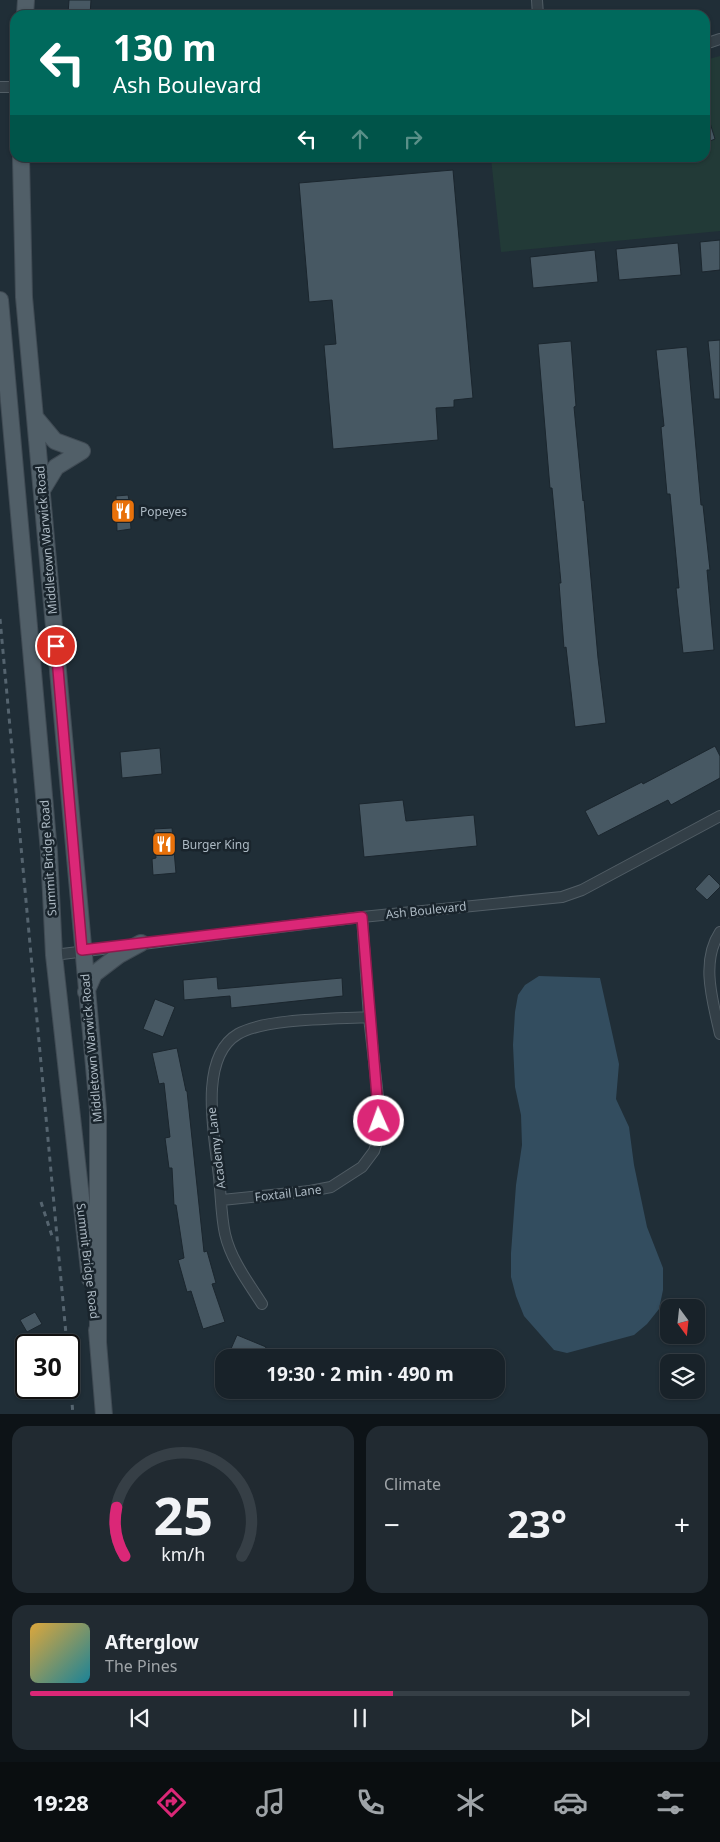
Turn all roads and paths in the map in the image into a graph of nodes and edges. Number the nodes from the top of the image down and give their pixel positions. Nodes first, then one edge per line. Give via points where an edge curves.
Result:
1 (21, 162) edge
2 (0, 300) edge
3 (35, 417) junction
4 (42, 490) junction
5 (720, 816) edge
6 (362, 917) junction
7 (720, 932) edge
8 (142, 943) junction
9 (82, 950) junction
10 (54, 955) junction
11 (86, 992) junction
12 (369, 1017) junction
13 (720, 1034) edge
14 (222, 1200) junction
15 (262, 1304) dead end
16 (98, 1341) junction
17 (104, 1414) edge

1 - 3 main road, Middletown Warwick Road via 24,297
2 - 10 main road, Summit Bridge Road via 49,852
3 - 4 main road, Middletown Warwick Road
3 - 4 main road via 55,441 82,451 56,467
4 - 9 main road, Middletown Warwick Road
5 - 6 street, Ash Boulevard via 582,890 562,897
6 - 8 street, Ash Boulevard
6 - 12 street, Foxtail Lane
7 - 13 street via 714,940 709,963
8 - 9 street, Ash Boulevard
8 - 11 main road via 94,974
9 - 10 street, Ash Boulevard
9 - 11 main road, Middletown Warwick Road
10 - 16 main road, Summit Bridge Road
11 - 16 main road, Middletown Warwick Road via 98,1110
12 - 14 street, Foxtail Lane via 379,1106 379,1136 374,1151 362,1167 331,1186 310,1191
12 - 14 street, Academy Lane via 267,1024 238,1034 224,1046 215,1069 210,1101
14 - 15 street, Academy Lane via 225,1234 236,1264
16 - 17 main road, Summit Bridge Road

